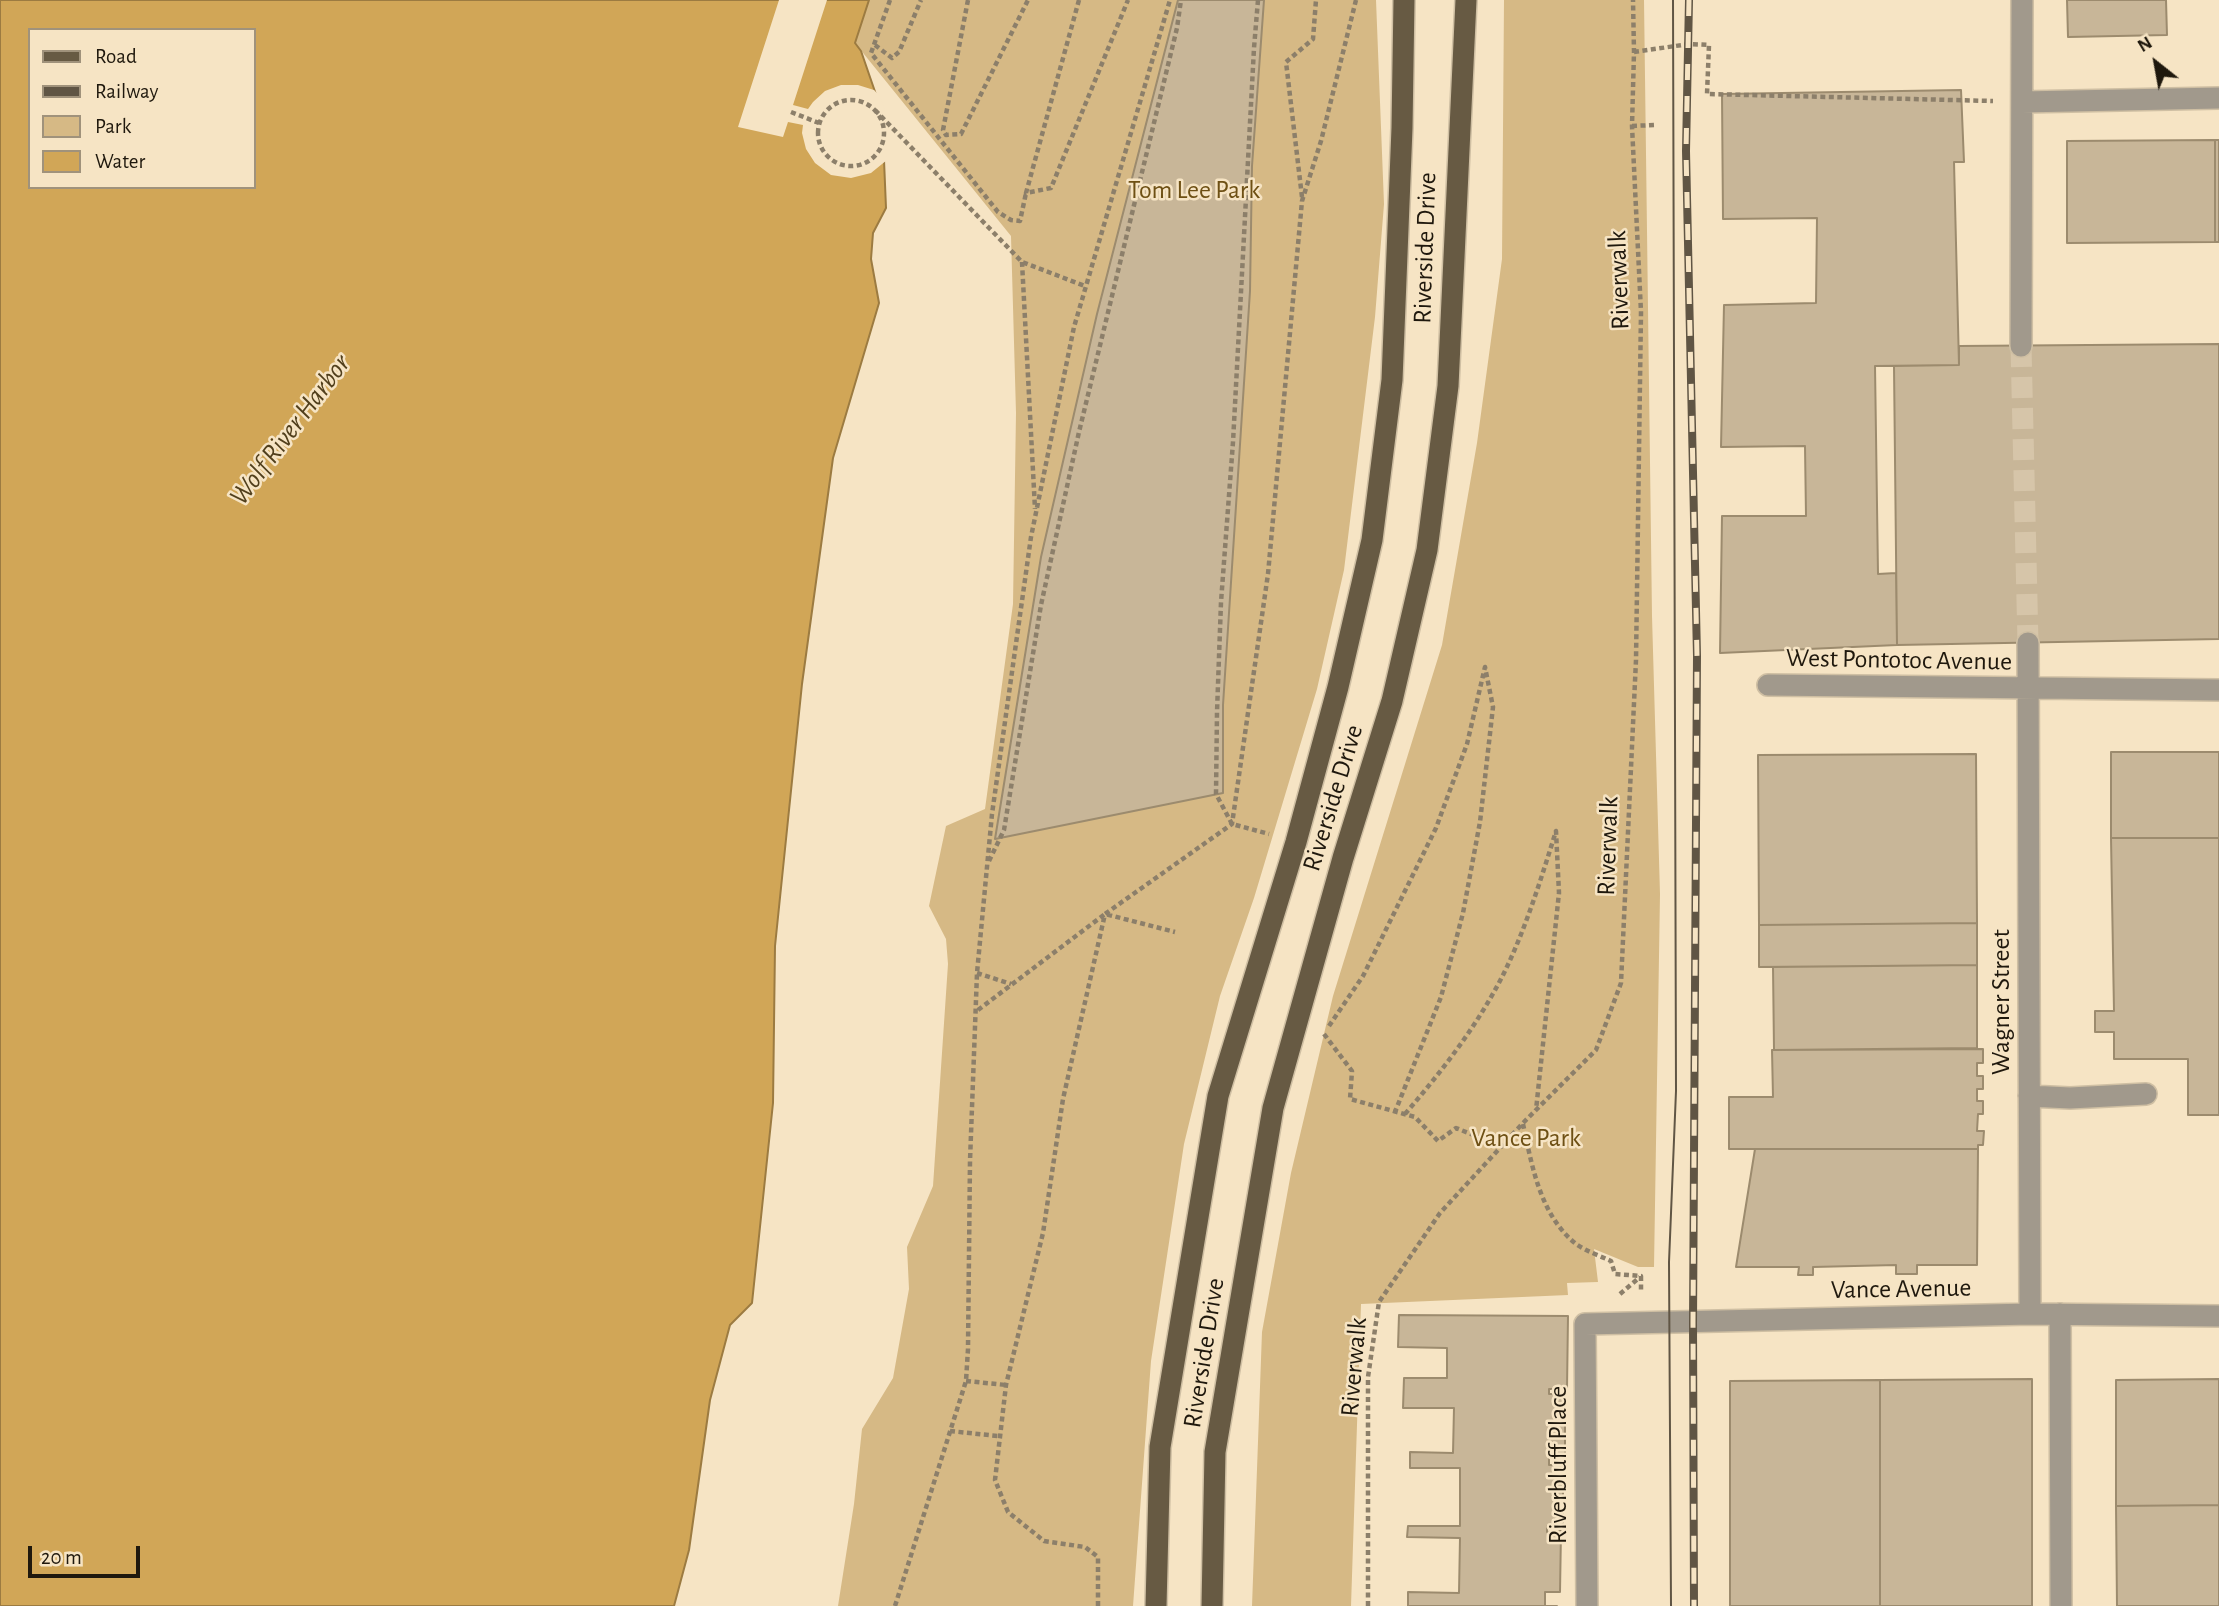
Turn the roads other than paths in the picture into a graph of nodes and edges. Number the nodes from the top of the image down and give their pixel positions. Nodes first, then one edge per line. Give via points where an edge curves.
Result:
1 (1404, 0) edge
2 (1466, 0) edge
3 (2022, 0) edge
4 (2219, 98) edge
5 (2022, 102) junction
6 (2021, 346) tunnel mouth
7 (2028, 643) tunnel mouth
8 (1768, 685) dead end
9 (2028, 690) junction
10 (2219, 690) edge
11 (2146, 1094) dead end
12 (2029, 1096) junction
13 (2030, 1314) junction
14 (2060, 1314) junction
15 (2219, 1316) edge
16 (1585, 1324) joint
17 (1156, 1606) edge
18 (1212, 1606) edge
19 (1587, 1606) edge
20 (2061, 1606) edge

1 - 17 main road, Riverside Drive via 1392,380 1372,540 1299,831 1218,1096 1160,1447
2 - 18 main road, Riverside Drive via 1448,386 1427,550 1392,701 1273,1108 1215,1452
3 - 5 street
4 - 5 street
5 - 6 street
7 - 9 street, Wagner Street
8 - 9 street, West Pontotoc Avenue
9 - 10 street, West Pontotoc Avenue
9 - 12 street, Wagner Street
11 - 12 street
12 - 13 street, Wagner Street
13 - 14 street, Vance Avenue
13 - 16 street, Vance Avenue
14 - 15 street, Vance Avenue
14 - 20 street
16 - 19 street, Riverbluff Place

